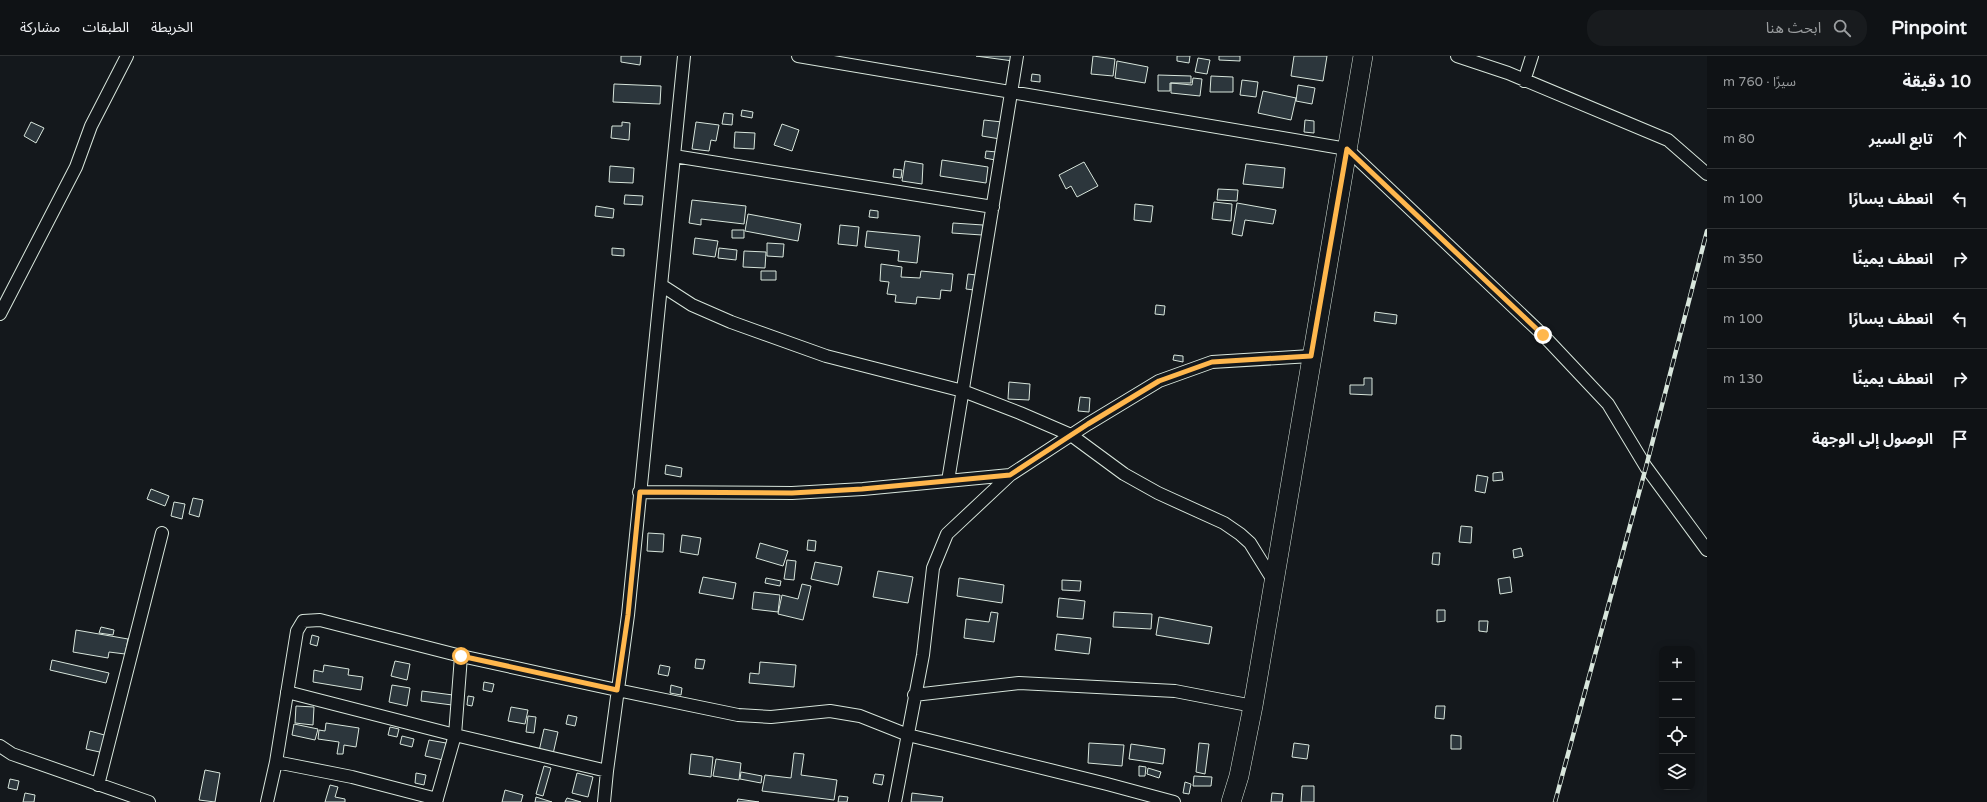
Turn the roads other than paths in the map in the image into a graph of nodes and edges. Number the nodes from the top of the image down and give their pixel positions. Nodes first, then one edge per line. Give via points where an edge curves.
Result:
1 (127, 56) edge
2 (684, 56) edge
3 (798, 56) edge
4 (1018, 56) edge
5 (1362, 56) edge
6 (1457, 56) edge
7 (1532, 56) edge
8 (1524, 80) junction
9 (1012, 92) junction
10 (1347, 149) junction
11 (674, 156) junction
12 (1707, 174) edge
13 (994, 207) junction
14 (661, 285) junction
15 (0, 314) edge
16 (1311, 356) junction
17 (963, 391) junction
18 (1071, 435) junction
19 (1010, 475) junction
20 (948, 481) junction
21 (640, 492) junction
22 (162, 533) dead end
23 (1707, 550) edge
24 (1273, 580) junction
25 (461, 656) junction
26 (617, 690) junction
27 (287, 692) junction
28 (914, 694) junction
29 (1253, 706) junction
30 (455, 735) junction
31 (908, 735) junction
32 (0, 746) edge
33 (276, 762) junction
34 (607, 771) junction
35 (98, 785) junction
36 (436, 801) edge
37 (149, 802) edge
38 (267, 802) edge
39 (604, 802) edge
40 (895, 802) edge
41 (1174, 802) edge
42 (1231, 802) edge

1 - 15 street via 91,126 76,167
2 - 11 street
3 - 9 street
4 - 9 street
5 - 10 main road
6 - 8 street
7 - 8 street
8 - 12 street via 1668,140
9 - 10 street
9 - 13 street
10 - 16 main road
10 - 23 street via 1543,335 1608,404 1646,467
11 - 13 street
11 - 14 street
13 - 17 street
14 - 17 street via 692,305 731,322 826,356
14 - 21 street
16 - 18 street via 1212,362 1159,381
16 - 24 main road
17 - 18 street
17 - 20 street
18 - 19 street
18 - 24 street via 1124,474 1158,493 1224,523 1240,534 1250,543
19 - 20 street
19 - 28 street via 947,534 933,568 923,655
20 - 21 street via 792,493
21 - 26 street via 628,615
22 - 35 street
24 - 29 main road
25 - 26 street
25 - 27 street via 320,620 303,622 297,631
25 - 30 street
26 - 31 street via 738,715 771,717 830,711 860,716
26 - 34 street
27 - 30 street
27 - 33 street
28 - 29 street via 1019,683 1175,691
28 - 31 street
29 - 42 main road
30 - 34 street
30 - 36 street
31 - 40 street
31 - 41 street
32 - 35 street via 12,754
33 - 36 street via 352,777
33 - 38 street
34 - 39 street
35 - 37 street

